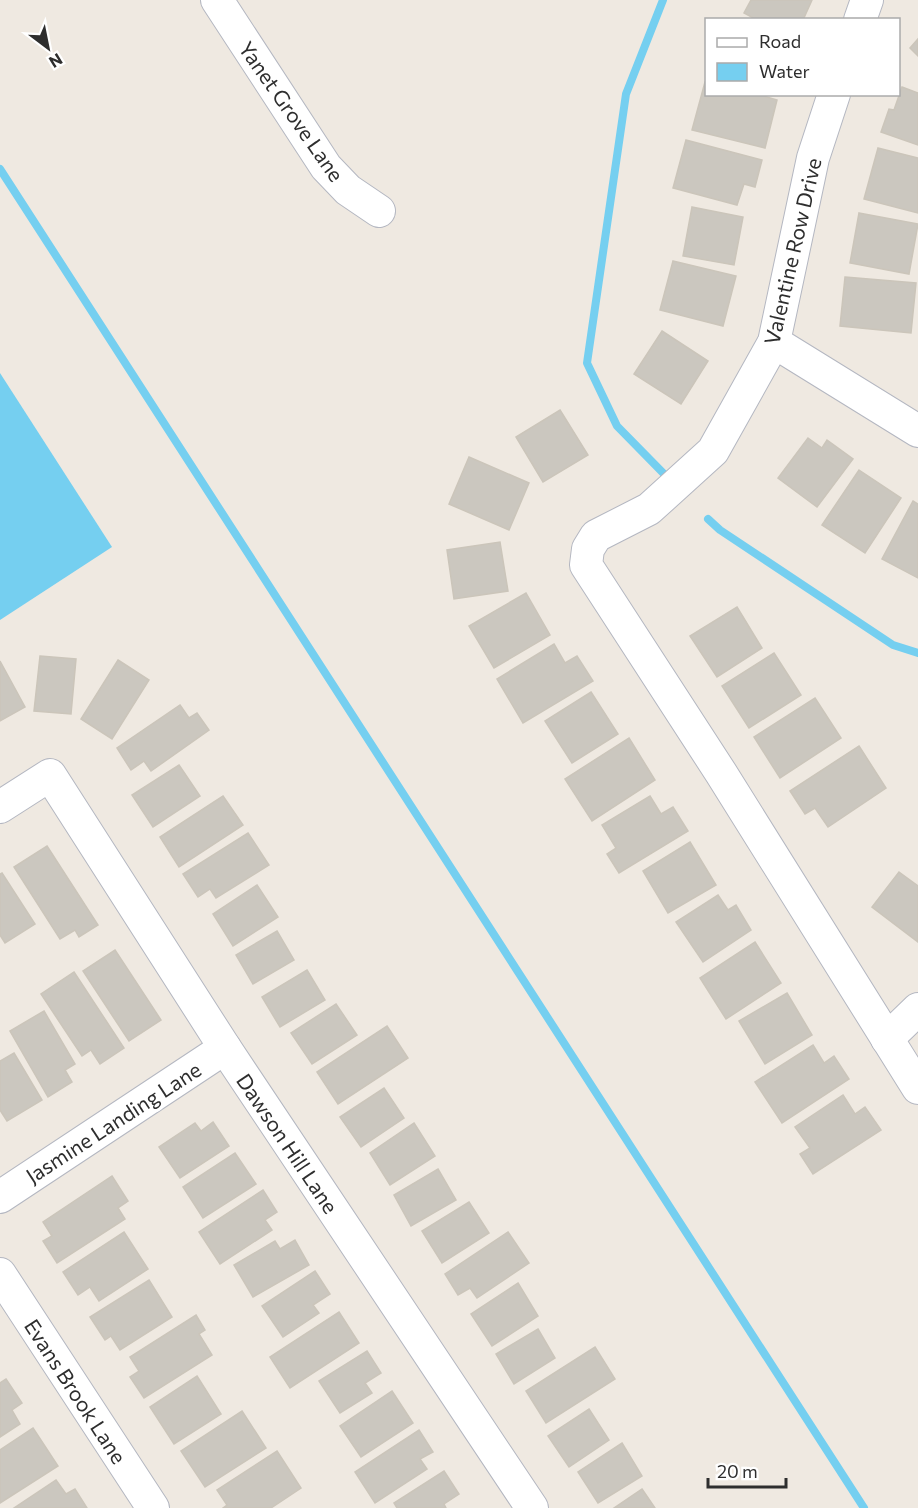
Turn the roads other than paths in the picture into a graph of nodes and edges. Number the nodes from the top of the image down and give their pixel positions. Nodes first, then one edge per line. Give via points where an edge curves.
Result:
1 (217, 0) edge
2 (867, 0) edge
3 (861, 18) edge
4 (833, 96) edge
5 (379, 210) dead end
6 (774, 342) junction
7 (918, 431) edge
8 (0, 807) edge
9 (918, 1008) edge
10 (887, 1039) junction
11 (225, 1048) junction
12 (918, 1088) edge
13 (0, 1197) edge
14 (0, 1274) edge
15 (153, 1508) edge
16 (532, 1508) edge

1 - 5 street, Yanet Grove Lane via 326,166 348,190
2 - 3 street
4 - 6 street, Valentine Row Drive via 813,158
6 - 7 street
6 - 10 street, Valentine Row Drive via 713,451 649,509 596,536 588,549 586,565
8 - 11 street, Dawson Hill Lane via 50,775
9 - 10 street
10 - 12 street
11 - 13 street, Jasmine Landing Lane
11 - 16 street, Dawson Hill Lane
14 - 15 street, Evans Brook Lane

